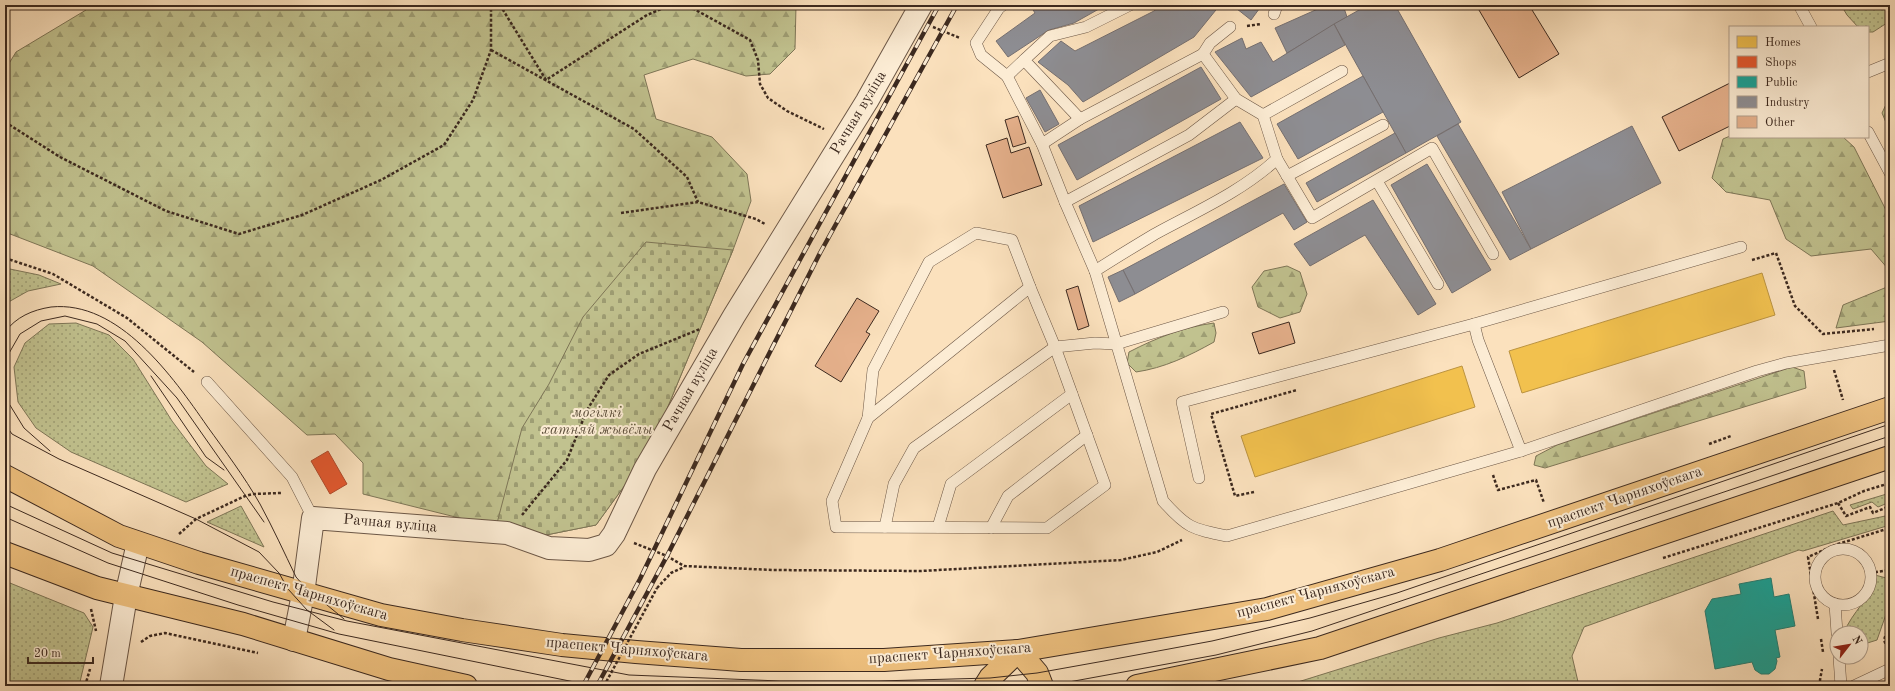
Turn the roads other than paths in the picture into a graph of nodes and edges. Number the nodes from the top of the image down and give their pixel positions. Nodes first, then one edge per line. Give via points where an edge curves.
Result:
1 (1003, 5) edge
2 (1130, 5) edge
3 (1799, 5) edge
4 (918, 12) edge
5 (1810, 26) edge
6 (1230, 28) road end
7 (1203, 54) junction
8 (1024, 60) junction
9 (1890, 63) edge
10 (1342, 71) dead end
11 (1869, 72) edge
12 (1007, 76) junction
13 (1236, 98) junction
14 (1263, 115) junction
15 (1080, 119) junction
16 (1382, 125) dead end
17 (1869, 134) edge
18 (1042, 144) junction
19 (1277, 159) junction
20 (1890, 173) edge
21 (1287, 176) junction
22 (1377, 180) junction
23 (1065, 202) junction
24 (1741, 247) dead end
25 (1493, 254) dead end
26 (1095, 271) junction
27 (1438, 284) dead end
28 (1030, 287) junction
29 (1223, 312) dead end
30 (1474, 324) junction
31 (1116, 344) junction
32 (1890, 345) edge
33 (1055, 347) junction
34 (207, 382) road end
35 (1072, 394) junction
36 (1890, 408) edge
37 (868, 418) junction
38 (1087, 435) junction
39 (1521, 452) junction
40 (1890, 457) edge
41 (5, 476) edge
42 (1199, 478) dead end
43 (313, 518) junction
44 (938, 527) junction
45 (885, 528) junction
46 (991, 528) junction
47 (138, 543) junction
48 (5, 553) edge
49 (303, 594) junction
50 (126, 596) junction
51 (1835, 604) junction
52 (1836, 625) edge
53 (294, 640) junction
54 (1018, 651) junction
55 (1840, 665) edge
56 (1890, 668) edge
57 (111, 686) edge
58 (466, 686) edge
59 (985, 686) edge
60 (1042, 686) edge
61 (1137, 686) edge
62 (1841, 686) edge
63 (1854, 686) edge

1 - 12 lane via 976,43 981,55
2 - 8 lane via 1086,27 1050,36
3 - 5 lane
4 - 43 street, Рачная вуліца via 868,102 734,316 645,470 614,534 606,545 589,550 549,548 506,534
6 - 7 lane via 1210,43
7 - 13 lane
7 - 15 lane
8 - 12 lane
8 - 15 lane
9 - 11 lane
10 - 14 lane
12 - 18 lane
13 - 14 lane
13 - 23 lane via 1189,135
14 - 19 lane
15 - 18 lane
16 - 21 lane
17 - 20 lane
18 - 23 lane
19 - 21 lane
19 - 26 lane via 1261,174 1227,197 1154,235
21 - 22 lane via 1312,218
22 - 25 lane via 1432,148
22 - 27 lane
23 - 26 lane
24 - 30 lane
26 - 31 lane
28 - 33 lane
28 - 37 lane
28 - 37 lane via 1012,240 976,233 929,262 873,370
29 - 31 lane
30 - 39 lane
30 - 42 lane via 1182,402
31 - 33 lane via 1095,343
31 - 39 lane via 1163,501 1181,521 1197,530 1227,536
32 - 39 lane via 1786,363 1757,371
33 - 35 lane
33 - 45 lane via 914,448 894,484
34 - 43 lane via 292,477
35 - 38 lane
35 - 44 lane via 951,484
36 - 54 main road, праспект Чарняхоўскага via 1440,560 1267,609
37 - 45 lane via 832,501 836,527
38 - 46 lane via 1008,496
38 - 46 lane via 1105,485 1047,528
40 - 61 main road via 1320,648
41 - 47 main road, праспект Чарняхоўскага via 119,536
43 - 49 street
44 - 45 lane
44 - 46 lane
47 - 49 main road, праспект Чарняхоўскага
47 - 50 street
48 - 50 main road via 97,588
49 - 53 street
49 - 54 main road, праспект Чарняхоўскага via 381,615 462,630 562,645 636,652 741,660 884,660
50 - 53 main road via 243,624
50 - 57 street
51 - 51 lane via 1819,593 1815,584 1815,573 1820,561 1829,553 1848,550 1858,554 1867,563 1870,583 1864,596 1858,601 1849,605
51 - 52 lane
53 - 58 main road via 389,669
54 - 59 main road
54 - 60 main road via 1037,673
55 - 62 lane
56 - 63 lane

